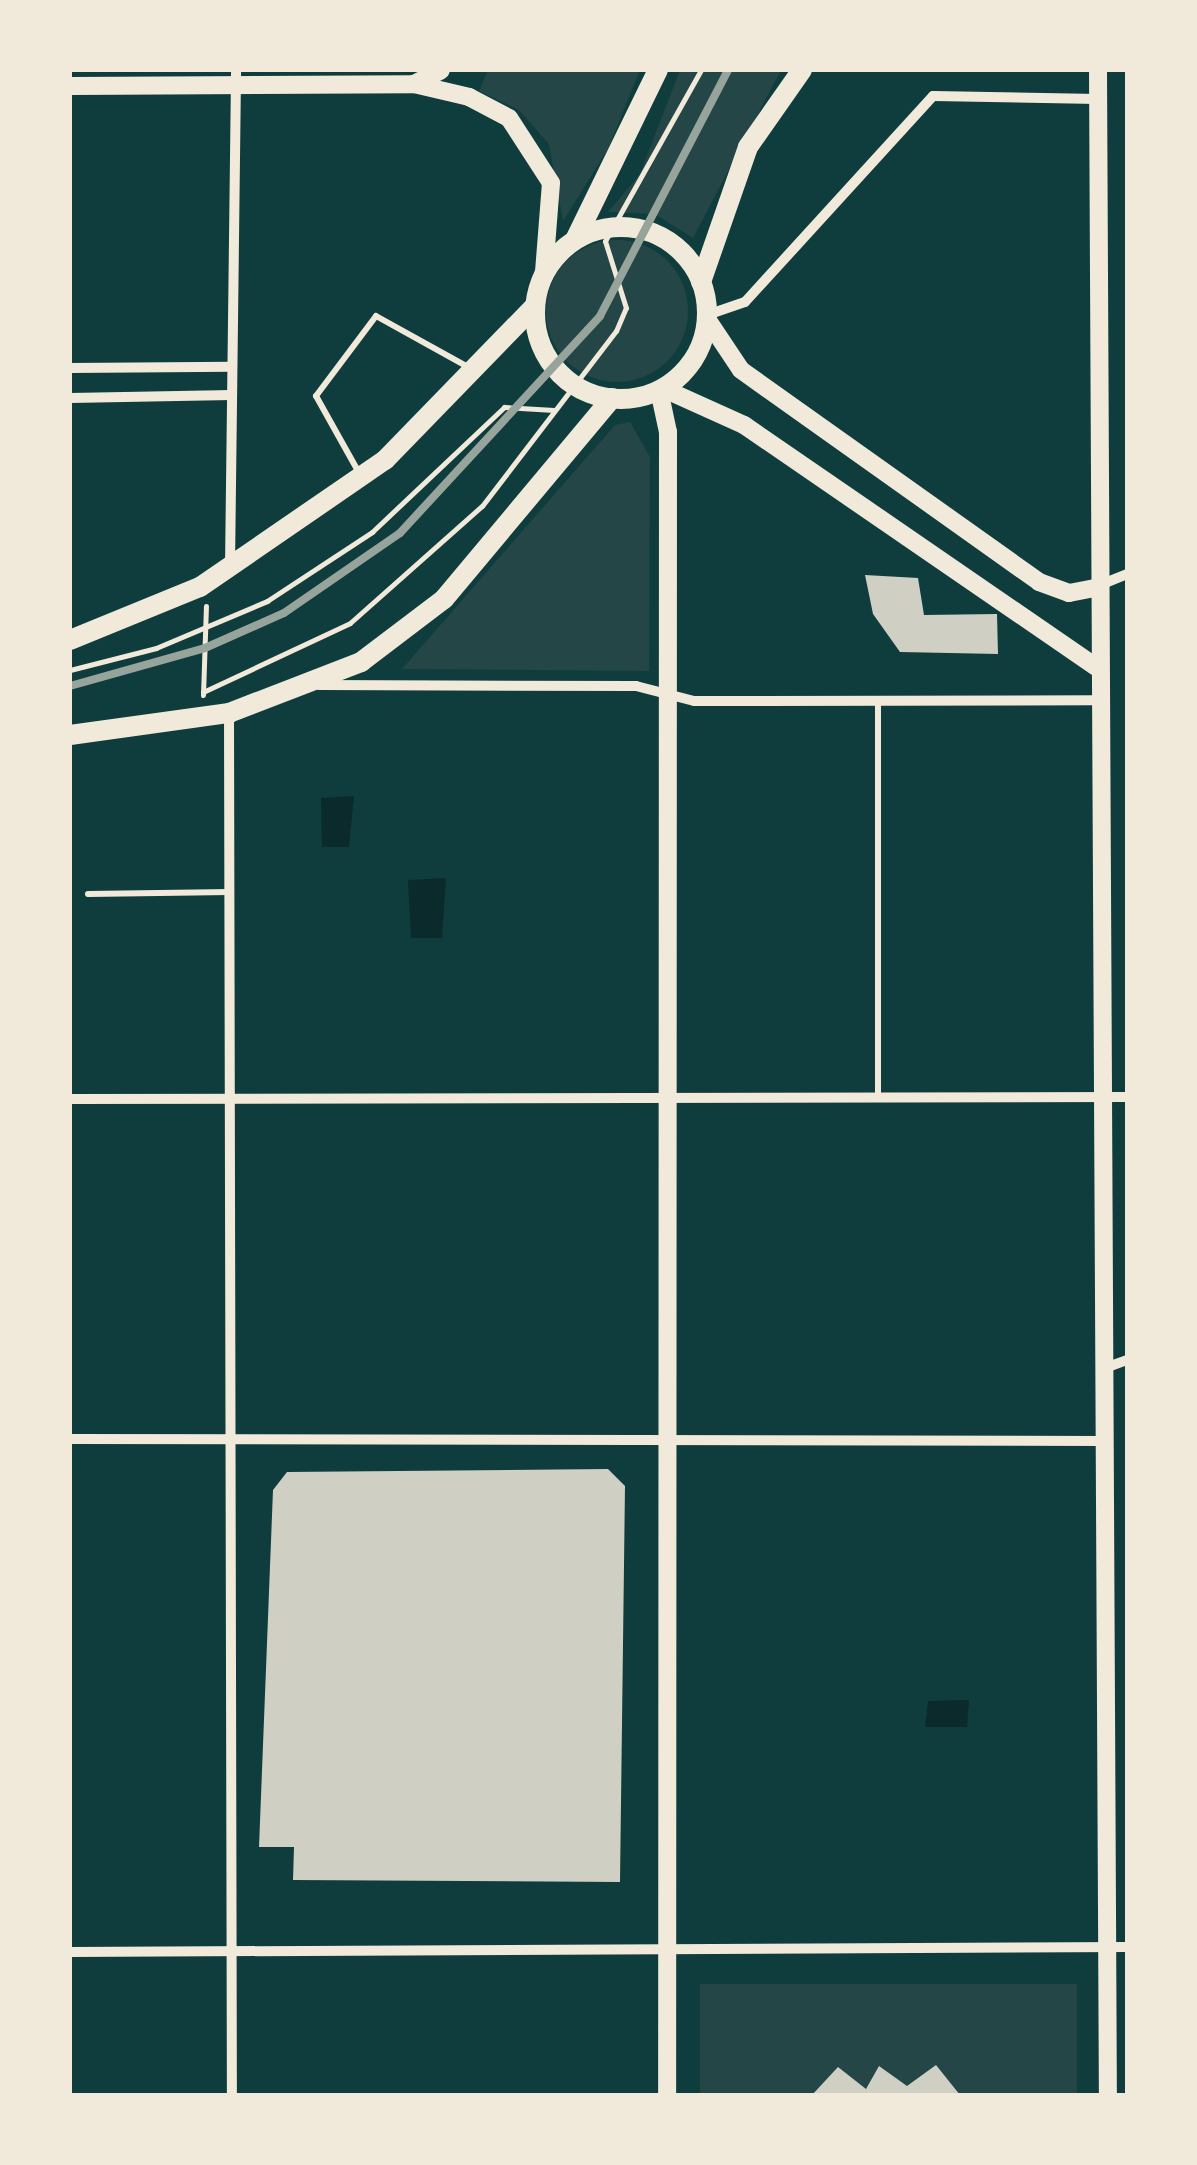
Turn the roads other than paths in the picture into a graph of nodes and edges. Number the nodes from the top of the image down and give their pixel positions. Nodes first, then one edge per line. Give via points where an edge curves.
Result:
1 (441, 70) edge
2 (658, 70) edge
3 (802, 70) edge
4 (814, 70) edge
5 (1098, 70) edge
6 (236, 78) edge
7 (414, 84) junction
8 (70, 86) edge
9 (787, 90) junction
10 (1098, 99) junction
11 (576, 239) junction
12 (544, 272) junction
13 (701, 282) junction
14 (535, 306) junction
15 (707, 317) junction
16 (232, 367) junction
17 (70, 368) edge
18 (478, 372) junction
19 (661, 389) junction
20 (232, 395) junction
21 (70, 398) edge
22 (612, 398) junction
23 (362, 477) junction
24 (230, 568) junction
25 (1127, 574) edge
26 (1094, 588) junction
27 (70, 640) edge
28 (1096, 667) junction
29 (318, 686) junction
30 (667, 694) junction
31 (878, 700) junction
32 (1096, 700) junction
33 (229, 713) junction
34 (70, 735) edge
35 (231, 892) junction
36 (88, 894) dead end
37 (1127, 1097) edge
38 (70, 1099) edge
39 (231, 1100) junction
40 (878, 1100) junction
41 (665, 1101) junction
42 (1103, 1101) junction
43 (1127, 1360) edge
44 (1105, 1368) junction
45 (70, 1440) edge
46 (229, 1440) junction
47 (664, 1440) junction
48 (1105, 1441) junction
49 (1118, 1947) edge
50 (670, 1948) junction
51 (70, 1952) edge
52 (232, 1952) junction
53 (232, 2095) edge
54 (667, 2095) edge
55 (1108, 2095) edge

1 - 7 street
2 - 11 main road
3 - 9 main road
4 - 9 street
5 - 10 street
6 - 7 street
6 - 8 street
6 - 16 street
7 - 12 street via 469,97 509,118 535,147 552,183
9 - 13 main road via 748,147
10 - 15 street via 932,96 745,302
10 - 26 street
11 - 12 main road
11 - 13 main road via 612,226 663,238
12 - 14 main road
13 - 15 main road
14 - 18 main road
14 - 22 main road via 544,351 574,386
15 - 19 main road via 693,359
15 - 26 street via 741,370 1039,582 1069,593
16 - 17 street
16 - 20 street
18 - 23 main road
18 - 23 lane via 376,316 316,396
19 - 22 main road
19 - 28 street via 744,425
19 - 30 street via 668,432
20 - 21 street
20 - 24 street
22 - 29 main road via 444,599
23 - 24 main road
24 - 27 main road via 200,587
25 - 26 street
26 - 28 street
28 - 32 street
29 - 30 street via 636,686
29 - 33 main road
30 - 31 street
30 - 41 street
31 - 32 street
31 - 40 lane
32 - 42 street
33 - 34 main road
33 - 35 street
35 - 36 lane
35 - 39 street
37 - 42 street
38 - 39 street
39 - 41 street
39 - 46 street
40 - 41 street
40 - 42 street
41 - 47 street
42 - 44 street
43 - 44 street
44 - 48 street
45 - 46 street
46 - 47 street
46 - 52 street
47 - 48 street
47 - 50 street
48 - 49 street
49 - 50 street
49 - 55 street
50 - 52 street
50 - 54 street
51 - 52 street
52 - 53 street

